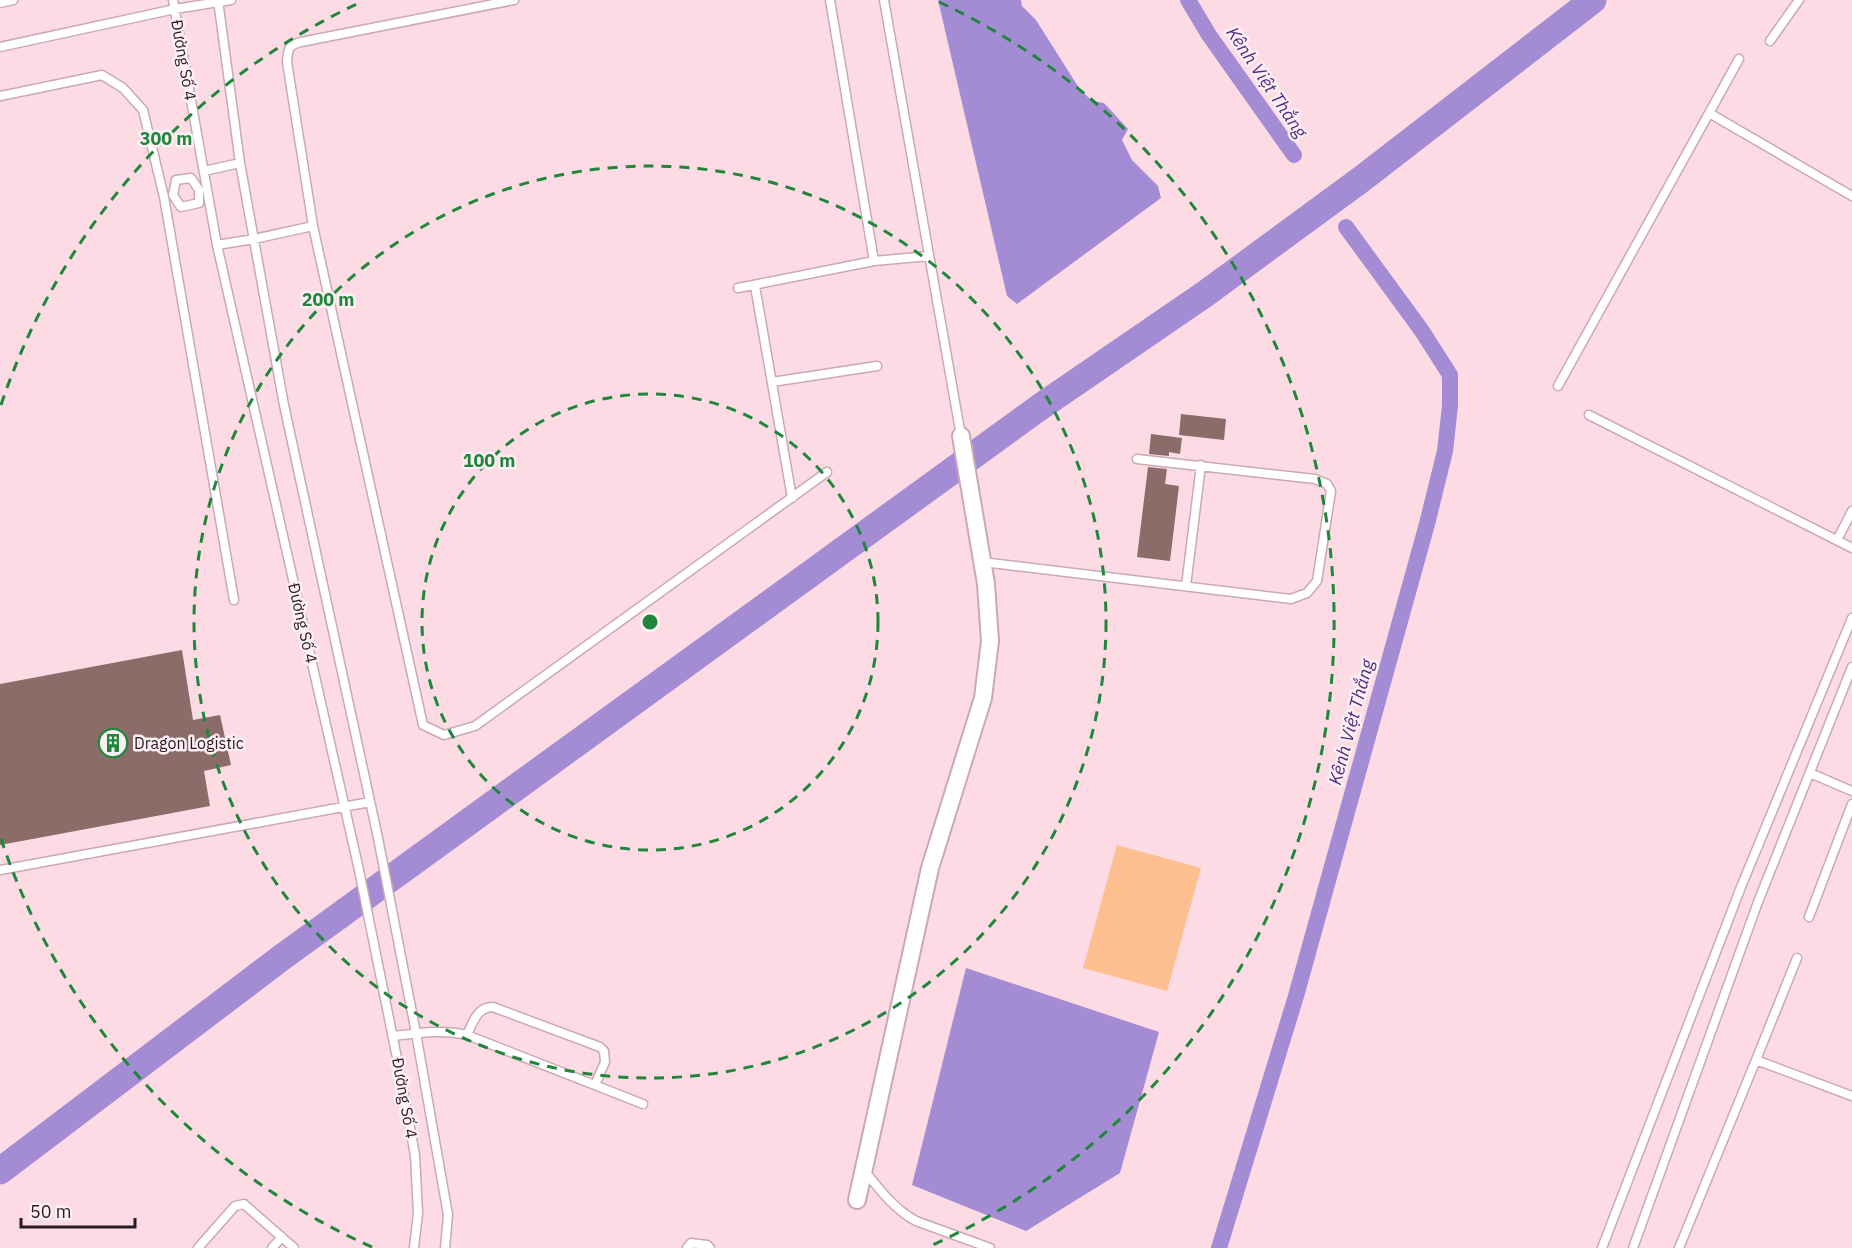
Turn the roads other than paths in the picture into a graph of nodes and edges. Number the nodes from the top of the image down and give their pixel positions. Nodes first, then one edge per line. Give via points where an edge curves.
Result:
1 (13, 0) edge
2 (231, 0) edge
3 (514, 0) edge
4 (830, 0) edge
5 (884, 0) edge
6 (1799, 0) edge
7 (218, 1) edge
8 (0, 3) edge
9 (174, 4) edge
10 (1770, 41) dead end
11 (0, 47) edge
12 (1739, 59) dead end
13 (0, 96) edge
14 (1709, 113) junction
15 (240, 163) junction
16 (204, 171) junction
17 (203, 189) junction
18 (168, 196) junction
19 (1852, 196) edge
20 (313, 226) junction
21 (254, 239) junction
22 (217, 245) junction
23 (929, 256) junction
24 (874, 261) junction
25 (755, 286) junction
26 (738, 288) dead end
27 (877, 366) dead end
28 (772, 382) junction
29 (1558, 386) dead end
30 (1589, 415) dead end
31 (961, 436) joint
32 (1137, 459) dead end
33 (1201, 465) junction
34 (827, 472) dead end
35 (792, 498) junction
36 (1852, 511) edge
37 (1837, 540) junction
38 (1852, 548) edge
39 (982, 562) junction
40 (1186, 586) junction
41 (234, 600) dead end
42 (1852, 618) edge
43 (1852, 667) edge
44 (1810, 773) junction
45 (1852, 790) edge
46 (370, 802) junction
47 (1852, 804) edge
48 (344, 806) junction
49 (0, 870) edge
50 (1809, 917) dead end
51 (1797, 958) dead end
52 (416, 1033) junction
53 (467, 1035) junction
54 (393, 1036) junction
55 (1756, 1060) junction
56 (595, 1085) junction
57 (1852, 1096) edge
58 (643, 1104) dead end
59 (863, 1170) junction
60 (857, 1200) dead end
61 (282, 1237) junction
62 (198, 1248) edge
63 (272, 1248) edge
64 (294, 1248) edge
65 (414, 1248) edge
66 (445, 1248) edge
67 (687, 1248) edge
68 (710, 1248) edge
69 (990, 1248) edge
70 (1602, 1248) edge
71 (1633, 1248) edge
72 (1679, 1248) edge

1 - 8 lane
2 - 7 lane
3 - 20 lane via 292,44 287,62
4 - 24 lane
5 - 23 lane
6 - 10 lane
7 - 9 lane
7 - 15 lane
9 - 11 lane
9 - 16 lane, Đường Số 4
12 - 14 lane
13 - 18 lane via 102,75 123,88 143,110
14 - 19 lane
14 - 29 lane
15 - 16 lane
15 - 21 lane
16 - 17 lane, Đường Số 4
17 - 18 lane via 191,178 176,180
17 - 18 lane via 199,203 181,207
17 - 22 lane, Đường Số 4
18 - 41 lane
20 - 21 lane
20 - 35 lane via 423,725 444,735 476,726
21 - 22 lane
21 - 46 lane via 284,405
22 - 48 lane, Đường Số 4
23 - 24 lane
23 - 31 lane
24 - 25 lane
25 - 26 lane
25 - 28 lane
27 - 28 lane
28 - 35 lane
30 - 37 lane
31 - 39 street
32 - 33 lane
33 - 40 lane
33 - 40 lane via 1315,479 1327,484 1331,491 1317,581 1307,593 1291,600
34 - 35 lane
36 - 37 lane
37 - 38 lane
39 - 40 lane
39 - 59 street via 990,641 982,698 930,868
42 - 70 lane via 1741,887
43 - 44 lane
44 - 45 lane
44 - 71 lane via 1758,902
46 - 48 lane
46 - 52 lane
47 - 50 lane
48 - 49 lane
48 - 54 lane, Đường Số 4
51 - 55 lane
52 - 53 lane
52 - 54 lane
52 - 66 lane via 448,1215
53 - 56 lane
53 - 56 lane via 478,1012 493,1007 600,1047 605,1062
54 - 65 lane, Đường Số 4 via 415,1155 418,1213
55 - 57 lane
55 - 72 lane
56 - 58 lane
59 - 60 street
59 - 69 lane via 906,1215
61 - 62 lane via 244,1204 235,1206
61 - 63 lane
61 - 64 lane
67 - 68 lane via 691,1243

